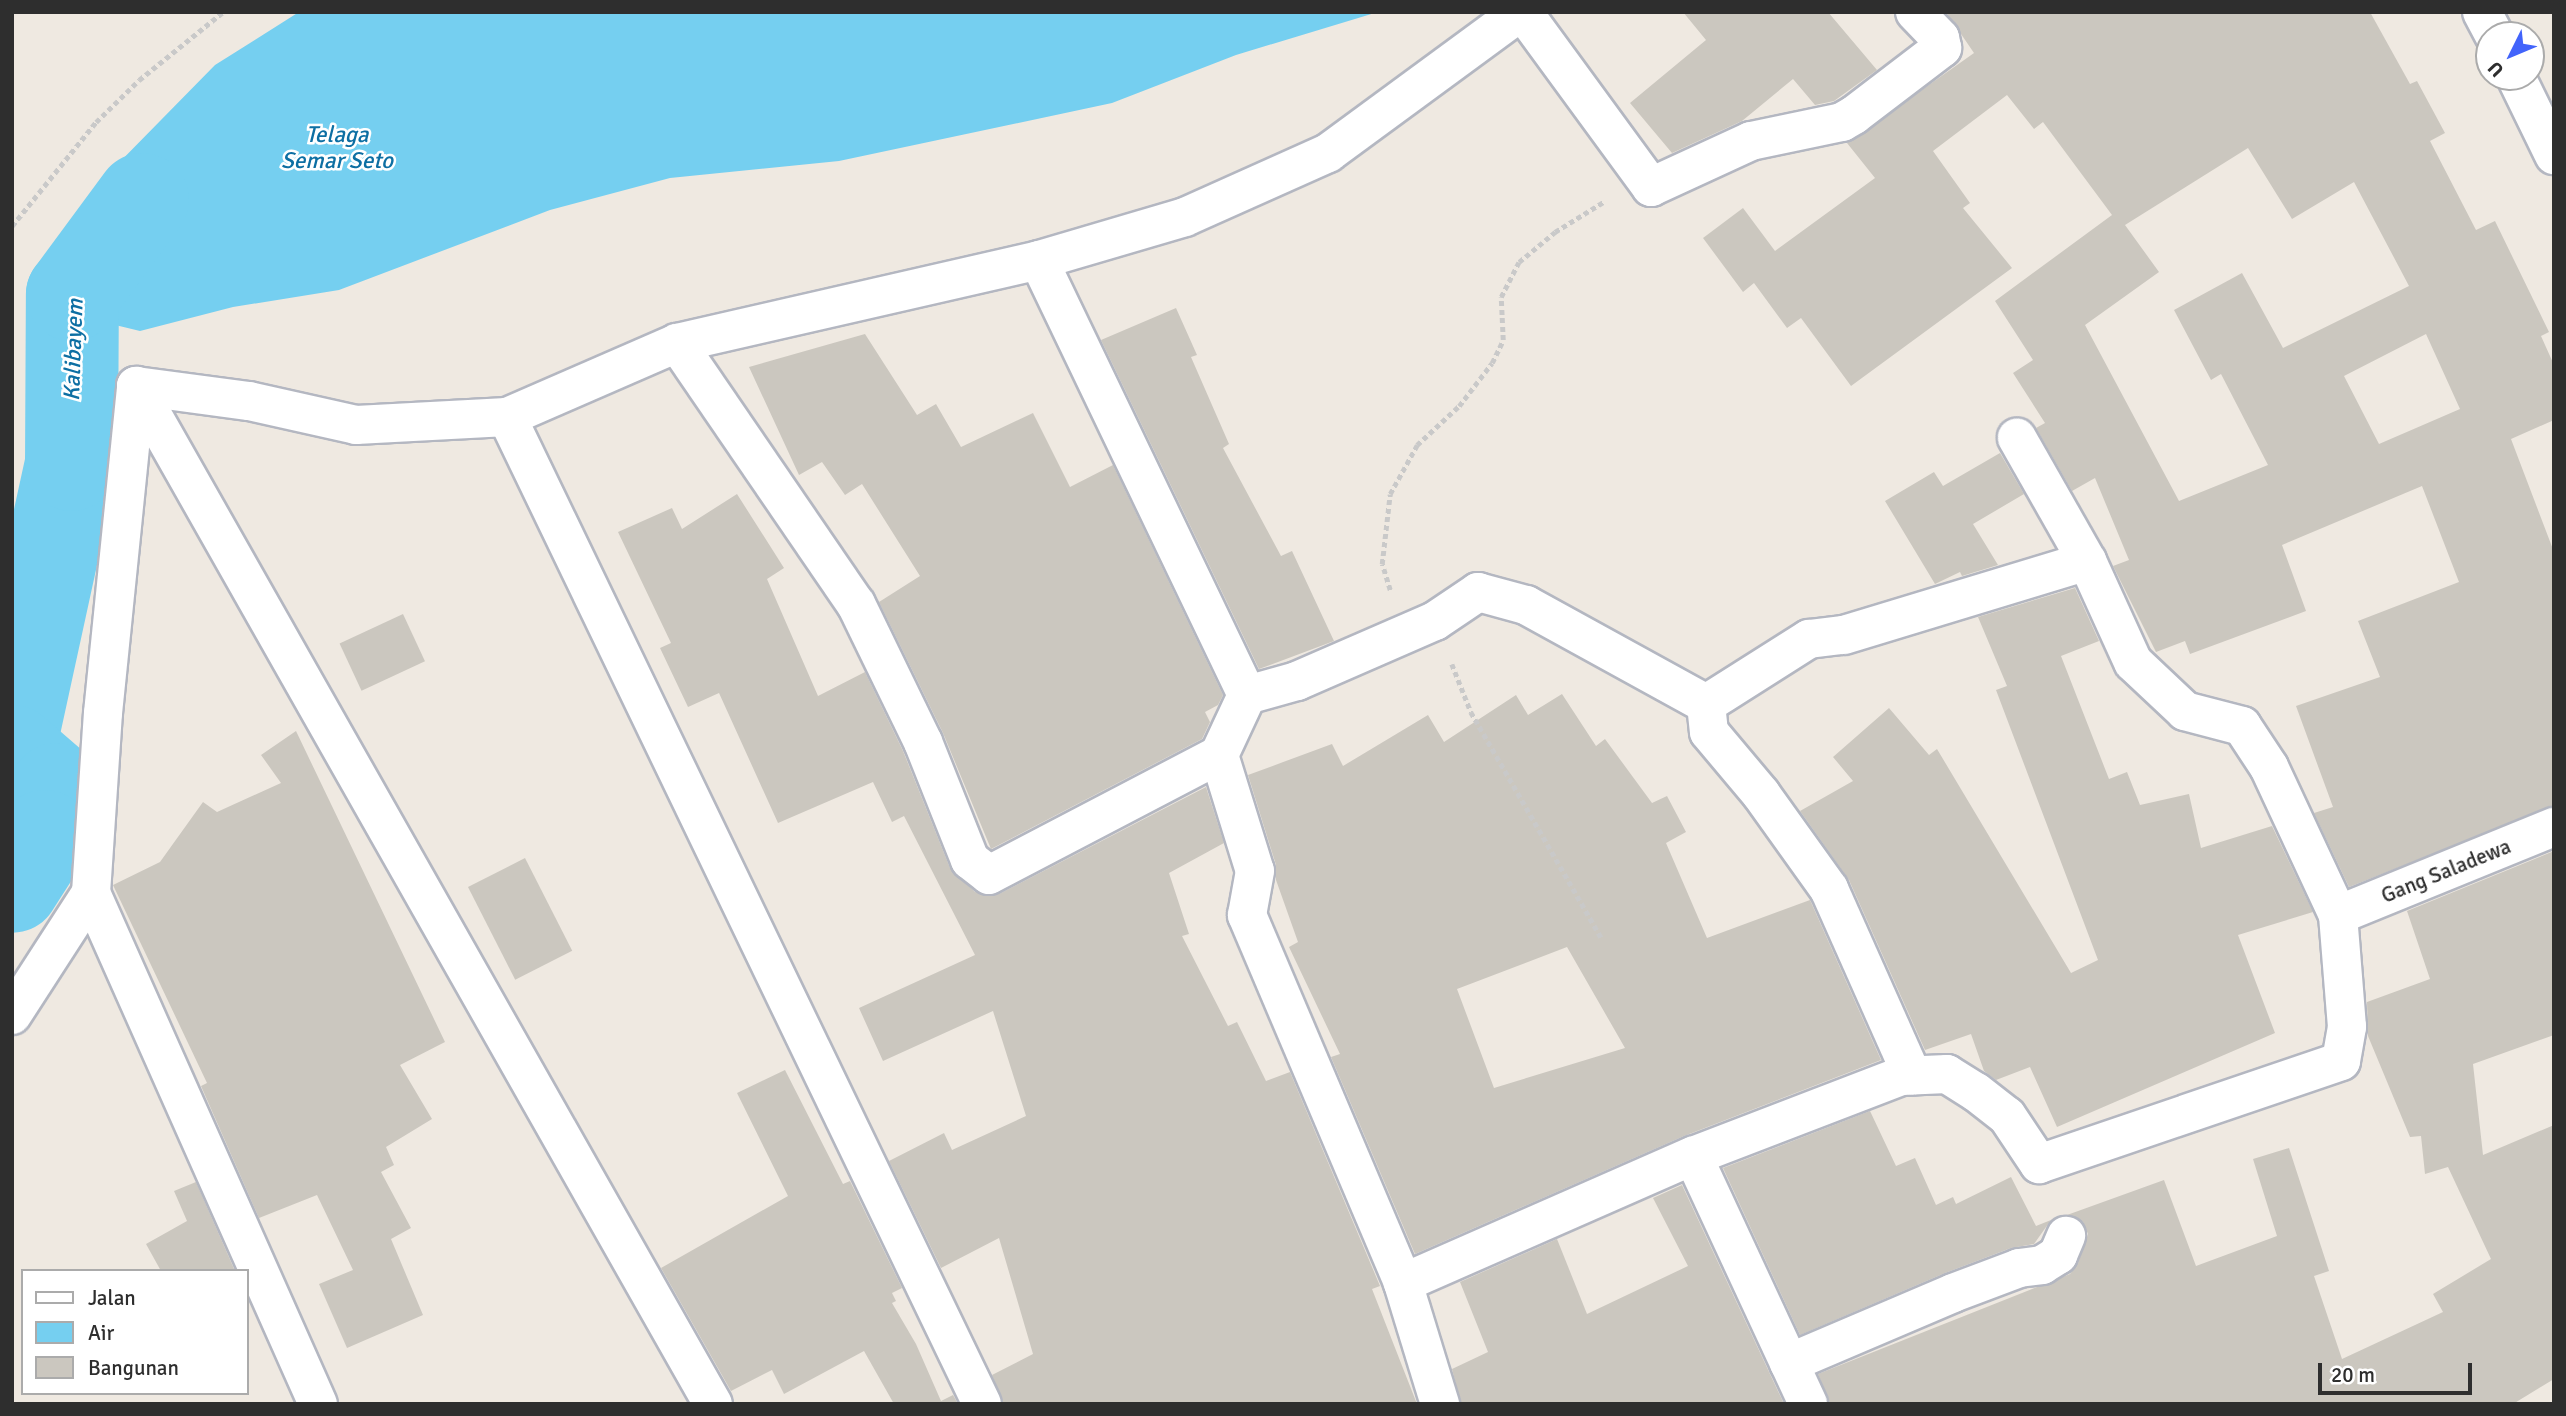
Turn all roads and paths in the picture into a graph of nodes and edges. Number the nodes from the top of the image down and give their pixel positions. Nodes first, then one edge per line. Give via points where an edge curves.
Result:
1 (223, 12) edge
2 (1521, 12) edge
3 (1915, 12) edge
4 (2523, 91) edge
5 (2554, 155) edge
6 (1651, 187) junction
7 (12, 226) edge
8 (1039, 260) junction
9 (677, 343) junction
10 (136, 386) junction
11 (507, 416) junction
12 (2017, 438) dead end
13 (2087, 561) junction
14 (1419, 628) junction
15 (1247, 695) junction
16 (1706, 704) junction
17 (1219, 755) junction
18 (2554, 827) edge
19 (91, 893) junction
20 (2338, 915) junction
21 (1602, 939) dead end
22 (12, 1015) edge
23 (1912, 1076) junction
24 (1693, 1156) junction
25 (2066, 1236) dead end
26 (1403, 1283) junction
27 (1789, 1363) junction
28 (318, 1404) edge
29 (713, 1404) edge
30 (982, 1404) edge
31 (1440, 1404) edge
32 (1808, 1404) edge

1 - 7 path via 139,80 96,122
2 - 6 street
2 - 8 street via 1328,153 1185,217
3 - 6 street via 1940,37 1942,48 1867,107 1842,122 1751,141
4 - 5 street
6 - 14 path via 1605,201 1519,262 1501,297 1503,340 1492,363 1459,406 1418,445 1390,495 1382,564
8 - 9 street
8 - 15 street
9 - 11 street
9 - 17 street via 856,604 923,743 970,860 989,875
10 - 11 street via 248,401 356,425
10 - 19 street via 103,713
10 - 29 street
11 - 30 street
12 - 13 street
13 - 16 street via 1844,635 1809,639
13 - 20 street via 2133,662 2156,688 2185,710 2242,726 2269,767
14 - 15 street via 1297,681
14 - 16 street via 1479,592 1526,605
14 - 21 path
15 - 17 street
16 - 23 street via 1709,732 1761,793 1829,889
17 - 26 street via 1255,871 1247,915
18 - 20 street, Gang Saladewa
19 - 22 street
19 - 28 street
20 - 23 street via 2347,1027 2341,1061 2309,1074 2039,1164 2007,1116 1976,1092 1947,1074
23 - 24 street via 1901,1076
24 - 26 street
24 - 27 street
25 - 27 street via 2058,1255 2042,1265 1953,1293
26 - 31 street
27 - 32 street

